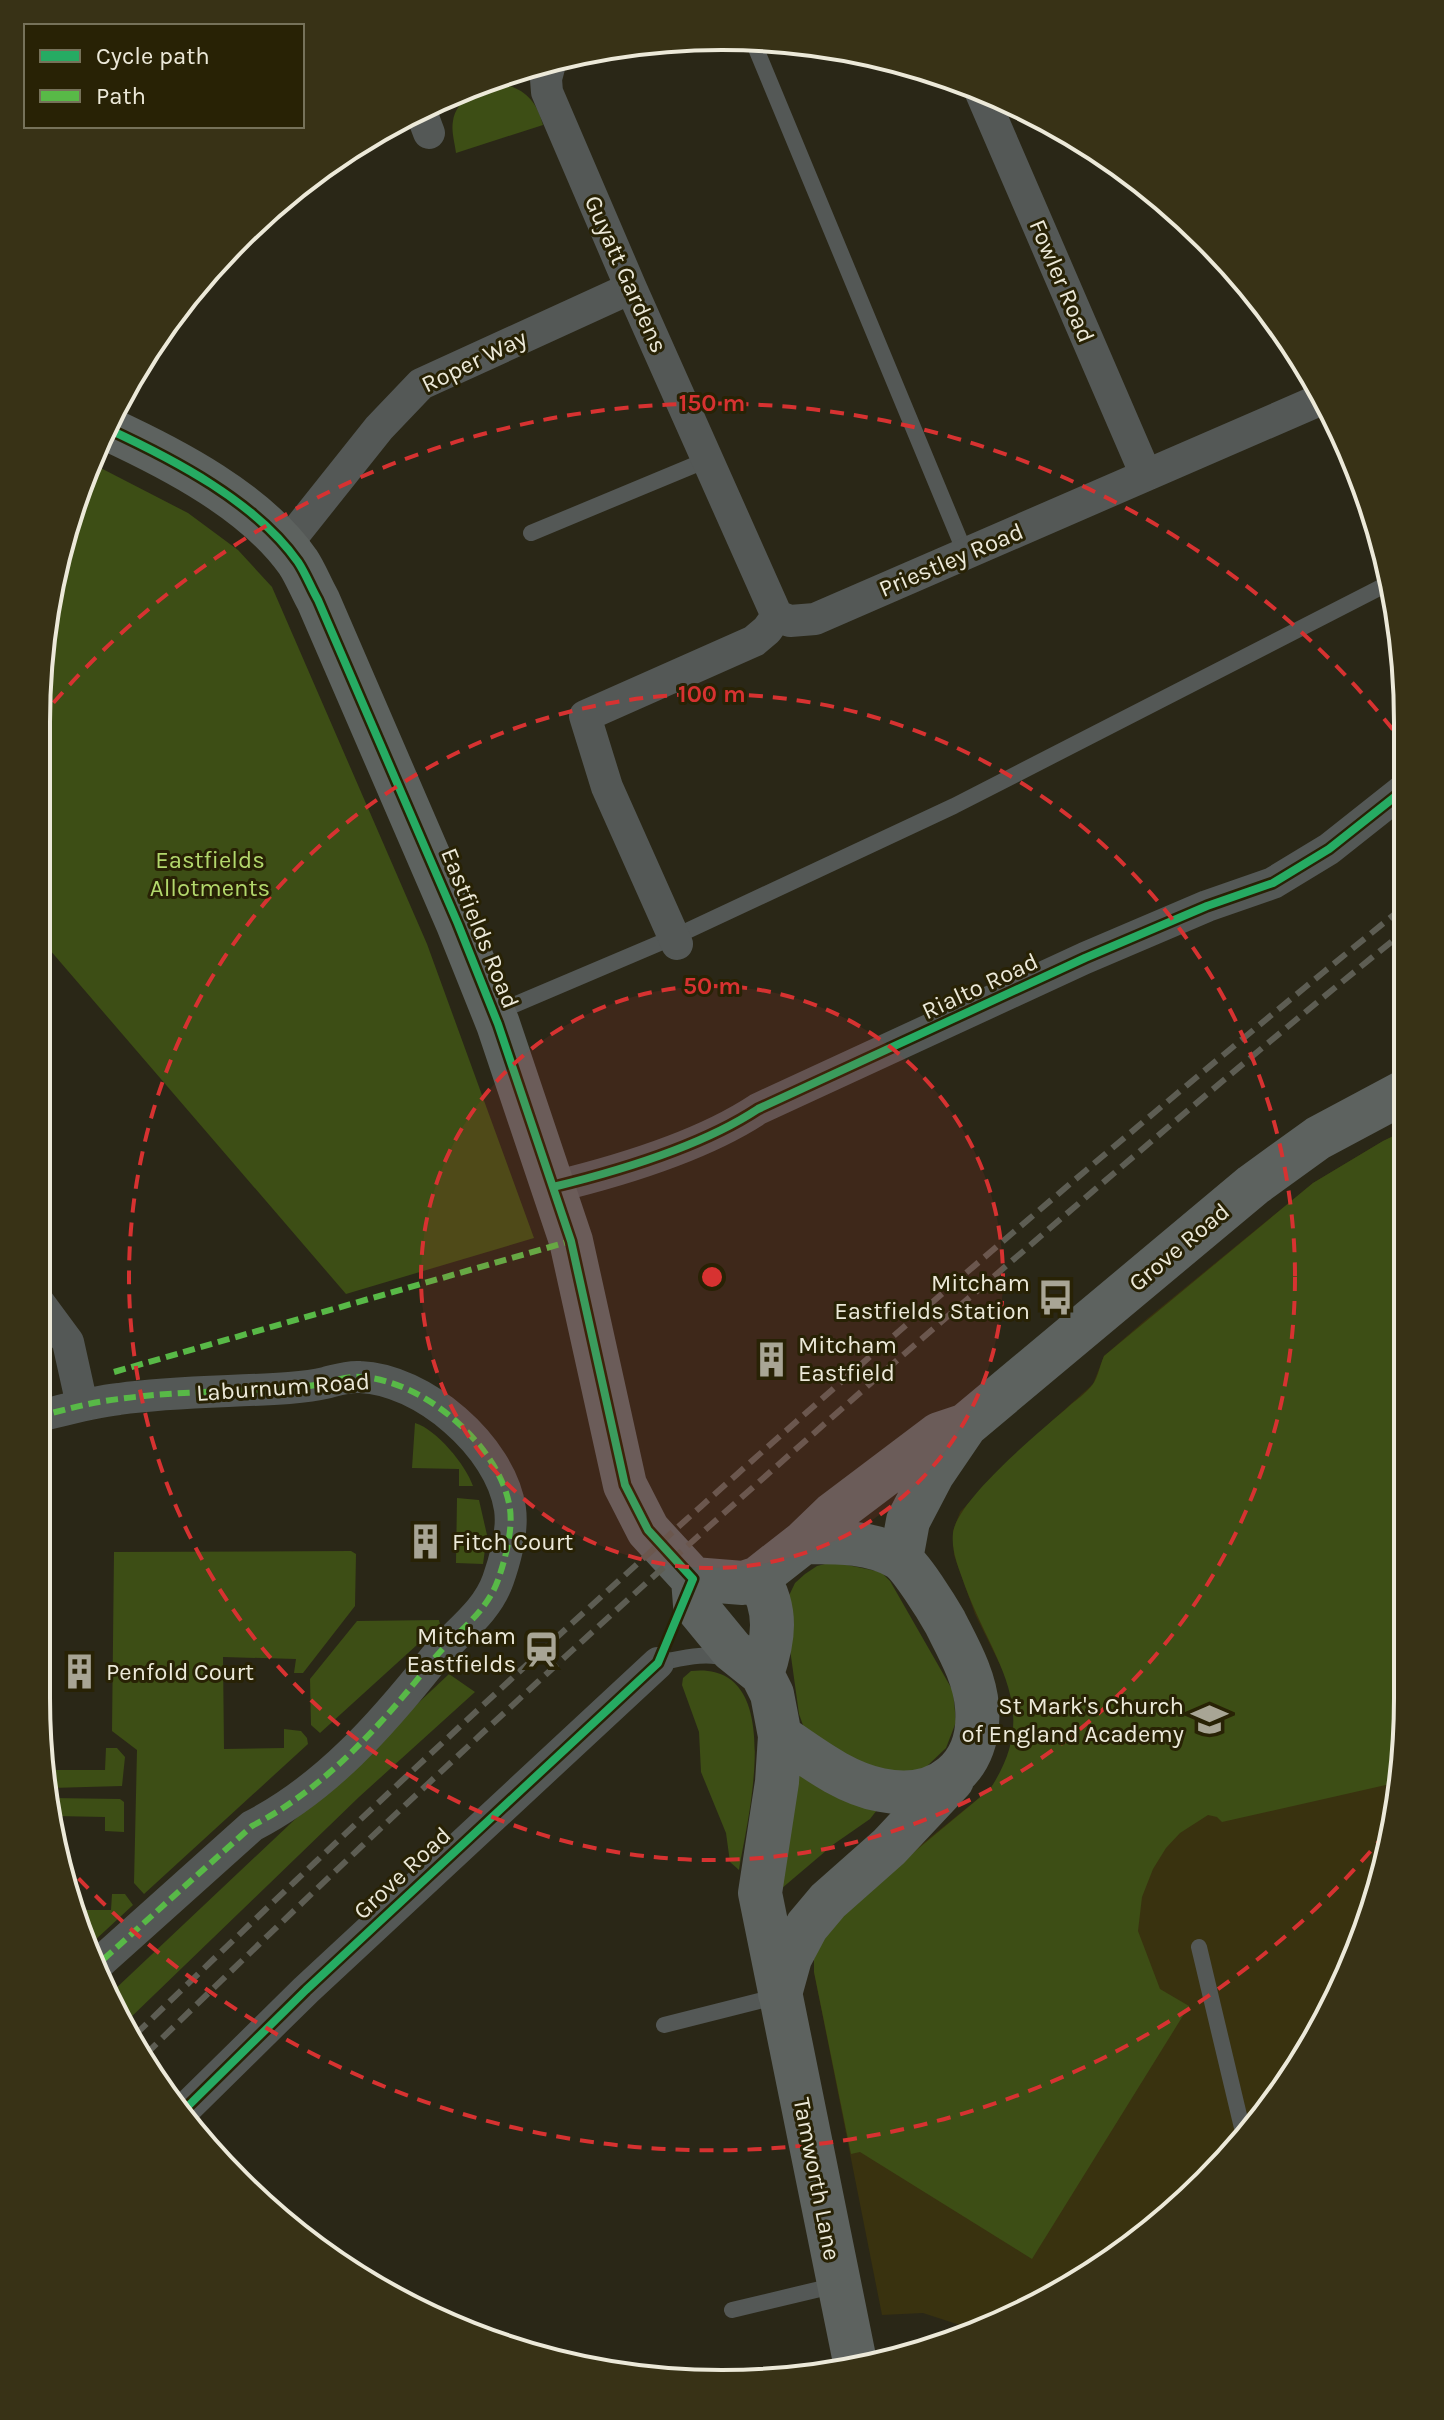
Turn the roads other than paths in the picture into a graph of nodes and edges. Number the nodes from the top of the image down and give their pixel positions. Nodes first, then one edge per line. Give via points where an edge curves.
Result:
1 (757, 51) edge
2 (548, 73) edge
3 (986, 104) edge
4 (631, 288) junction
5 (1313, 403) edge
6 (116, 433) edge
7 (709, 459) junction
8 (1146, 475) junction
9 (531, 533) dead end
10 (285, 546) junction
11 (966, 555) junction
12 (1380, 588) edge
13 (777, 616) junction
14 (1394, 798) edge
15 (676, 940) junction
16 (494, 1014) junction
17 (1394, 1097) edge
18 (553, 1187) junction
19 (50, 1318) edge
20 (82, 1405) junction
21 (50, 1413) edge
22 (966, 1425) junction
23 (804, 1542) junction
24 (901, 1559) junction
25 (758, 1578) junction
26 (693, 1579) junction
27 (658, 1663) joint
28 (762, 1674) junction
29 (780, 1736) junction
30 (955, 1777) junction
31 (1199, 1947) dead end
32 (103, 1960) edge
33 (780, 1996) junction
34 (664, 2025) dead end
35 (188, 2106) edge
36 (1241, 2124) edge
37 (837, 2285) junction
38 (732, 2310) dead end
39 (854, 2357) edge

1 - 11 lane
2 - 4 street, Guyatt Gardens via 547,92
3 - 8 street, Fowler Road
4 - 7 street, Guyatt Gardens
4 - 10 street, Roper Way via 421,384
5 - 8 street, Priestley Road
6 - 10 street, Eastfields Road via 202,480 260,521
7 - 9 lane
7 - 13 street, Guyatt Gardens
8 - 11 street, Priestley Road
10 - 16 street, Eastfields Road via 318,600
11 - 13 street, Priestley Road via 815,619
12 - 15 lane via 954,806
13 - 15 street via 754,641 585,716 607,787
14 - 18 street, Rialto Road via 1329,849 1273,883 1085,958 758,1109 729,1128
15 - 16 lane
16 - 18 street, Eastfields Road
17 - 22 street, Grove Road via 1318,1138 1253,1185
18 - 26 street, Eastfields Road via 571,1241 625,1485 640,1517
19 - 20 street via 68,1342
20 - 21 street, Laburnum Road
20 - 32 street, Laburnum Road via 289,1388 343,1378 385,1381 431,1401 474,1439 492,1465 510,1509 492,1594 406,1697 319,1782 252,1826
22 - 23 street, Grove Road via 939,1434
22 - 24 street, Grove Road via 908,1521
23 - 24 street via 841,1542
23 - 25 street
24 - 30 street via 937,1608 974,1691 973,1745
25 - 26 street via 743,1583
25 - 28 street via 771,1598 772,1646
26 - 28 street via 695,1605 732,1650
27 - 28 lane, Grove Road via 717,1655
27 - 35 street, Grove Road
28 - 29 street via 772,1694
29 - 30 street via 834,1772 883,1791 921,1791
29 - 33 street, Tamworth Lane via 760,1893
30 - 33 street, Tamworth Lane via 807,1926 790,1958
31 - 36 lane
33 - 34 lane
33 - 37 street, Tamworth Lane
37 - 38 lane
37 - 39 street, Tamworth Lane

